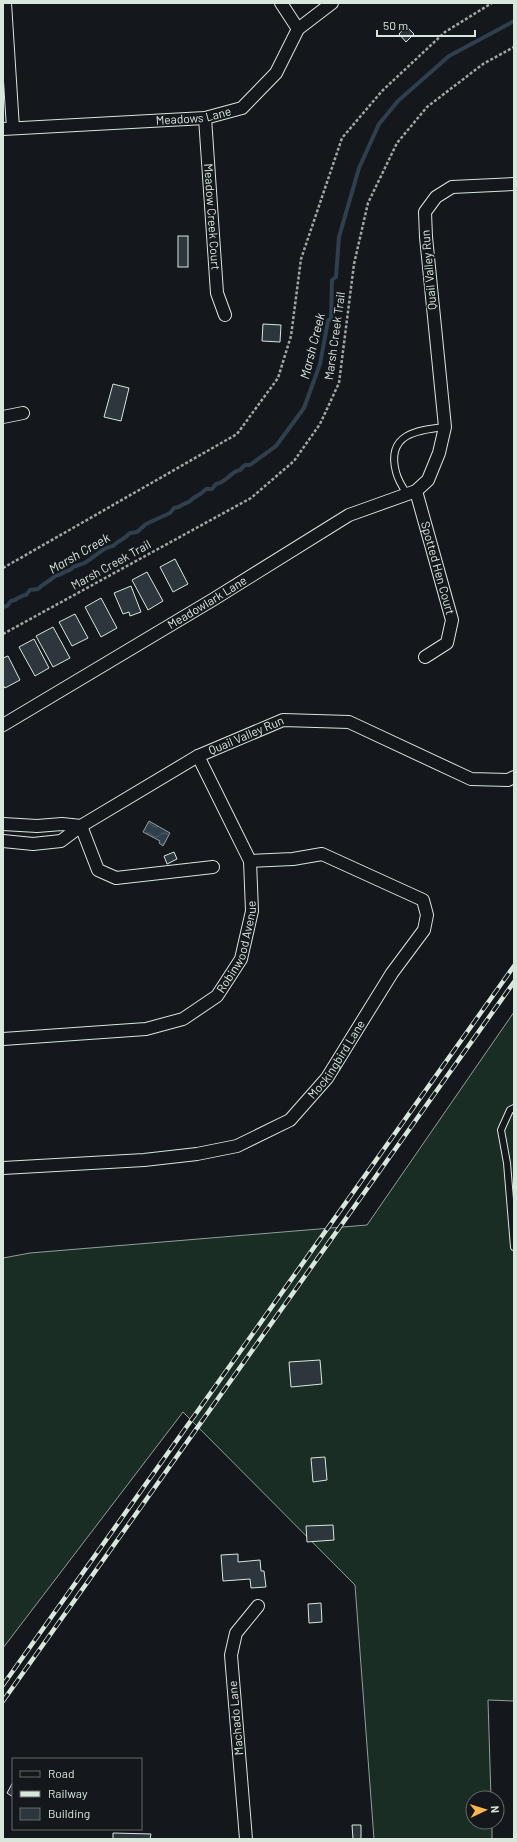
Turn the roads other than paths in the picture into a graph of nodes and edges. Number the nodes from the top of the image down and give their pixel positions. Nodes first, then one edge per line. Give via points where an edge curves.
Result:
1 (5, 3) edge
2 (281, 3) edge
3 (332, 3) edge
4 (298, 29) junction
5 (205, 118) junction
6 (8, 129) edge
7 (514, 184) edge
8 (225, 315) dead end
9 (23, 413) dead end
10 (3, 417) edge
11 (445, 427) junction
12 (411, 493) junction
13 (425, 658) dead end
14 (3, 725) edge
15 (198, 756) junction
16 (514, 777) edge
17 (3, 824) edge
18 (81, 826) junction
19 (3, 841) edge
20 (250, 861) junction
21 (213, 867) dead end
22 (3, 1039) edge
23 (514, 1108) edge
24 (3, 1168) edge
25 (514, 1247) edge
26 (258, 1606) dead end
27 (246, 1839) edge

1 - 6 street
2 - 4 street
3 - 4 street, Meadows Lane
4 - 5 street, Meadows Lane via 276,73 242,108
5 - 6 street, Meadows Lane
5 - 8 street, Meadow Creek Court via 216,293
7 - 11 street, Quail Valley Run via 452,187 436,197 425,212
9 - 10 street
11 - 12 street, Quail Valley Run via 439,453 428,480
11 - 12 lane via 407,434 400,442 395,453 396,472
12 - 13 street, Spotted Hen Court via 452,620 447,642
12 - 14 street, Meadowlark Lane via 349,515
15 - 16 street, Quail Valley Run via 283,720 349,722 471,779 508,780
15 - 18 street, Quail Valley Run
15 - 20 street, Robinwood Avenue
17 - 18 street
18 - 19 street, Quail Valley Run via 61,841 33,844
18 - 21 street via 98,870 116,878
20 - 22 street, Robinwood Avenue via 252,911 242,952 217,996 183,1019 146,1029
20 - 24 street, Mockingbird Lane via 293,860 322,854 423,900 428,915 424,930 392,973 327,1078 290,1120 237,1146 144,1160
23 - 25 lane via 510,1110 501,1130
26 - 27 street, Machado Lane via 236,1633 231,1655

